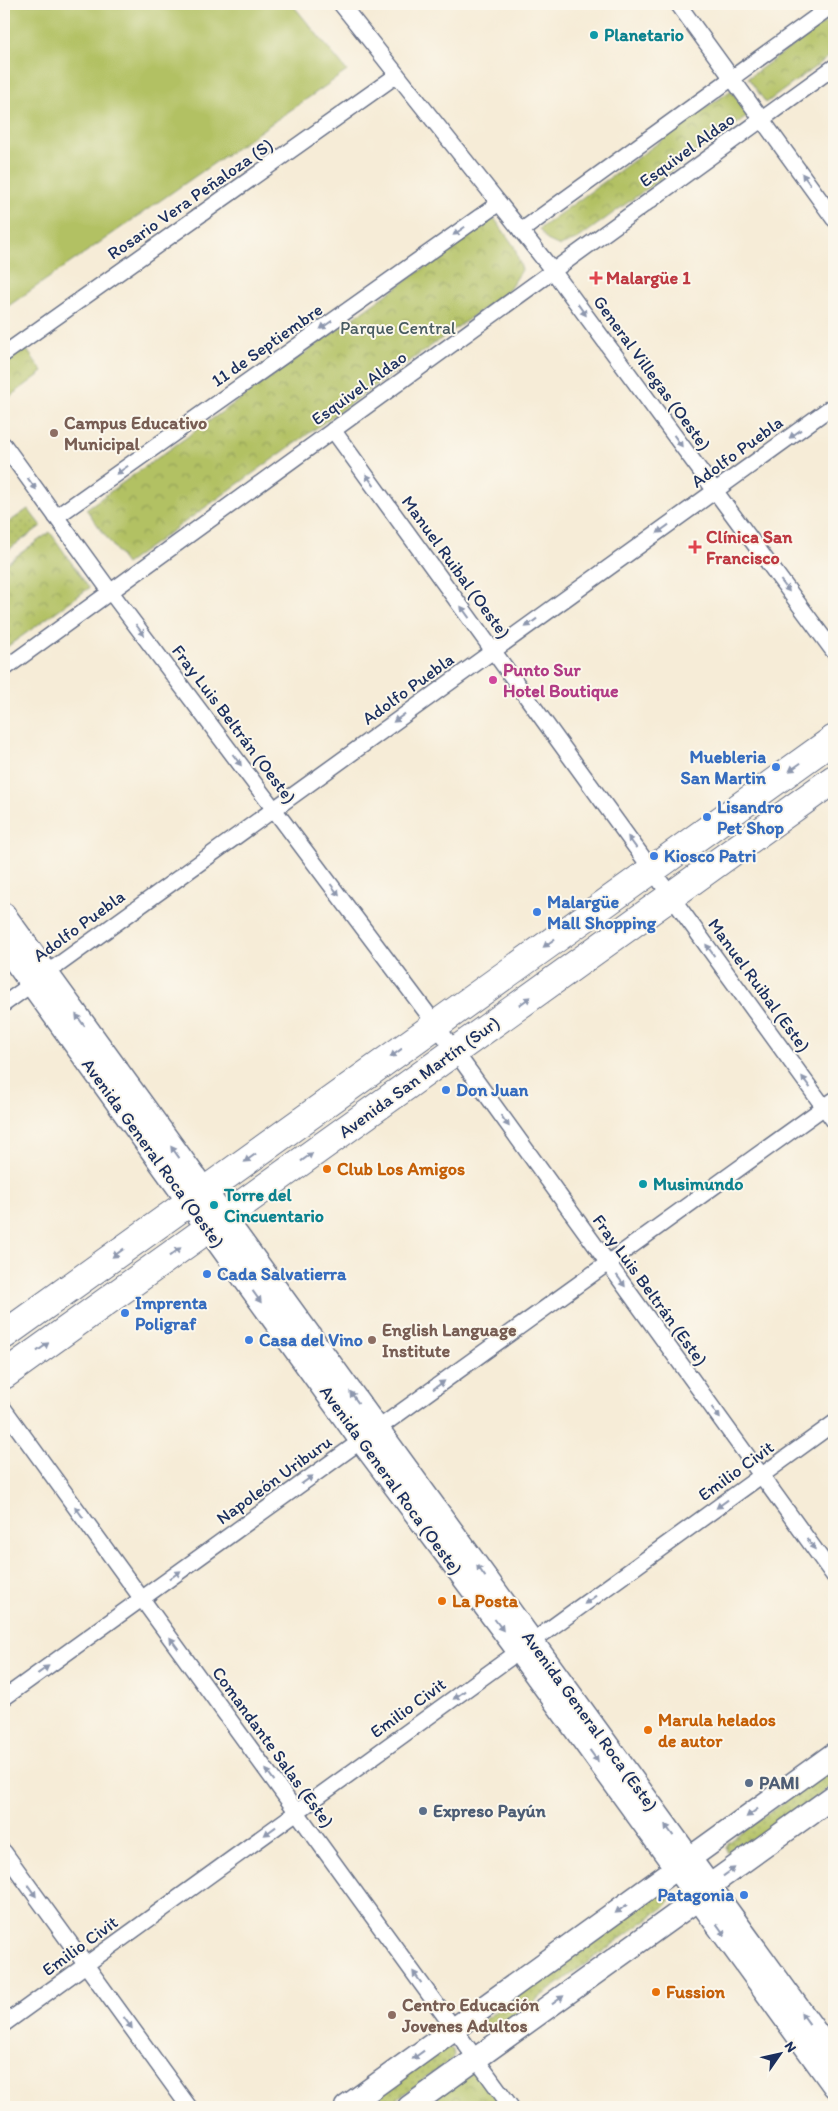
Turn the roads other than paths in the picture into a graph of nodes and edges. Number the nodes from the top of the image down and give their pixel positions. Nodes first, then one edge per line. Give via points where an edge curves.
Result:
1 (341, 4) edge
2 (678, 4) edge
3 (834, 4) edge
4 (834, 67) edge
5 (397, 75) junction
6 (732, 78) junction
7 (763, 119) junction
8 (499, 203) junction
9 (834, 219) edge
10 (521, 231) junction
11 (553, 271) junction
12 (4, 354) edge
13 (834, 405) edge
14 (334, 430) junction
15 (4, 445) edge
16 (715, 491) junction
17 (56, 517) junction
18 (110, 591) junction
19 (493, 651) junction
20 (834, 652) edge
21 (4, 669) edge
22 (834, 739) edge
23 (834, 779) edge
24 (274, 809) junction
25 (652, 869) junction
26 (671, 896) junction
27 (4, 914) edge
28 (4, 946) edge
29 (39, 978) junction
30 (4, 1004) edge
31 (436, 1025) junction
32 (455, 1051) junction
33 (829, 1104) edge
34 (834, 1121) edge
35 (196, 1197) junction
36 (215, 1224) junction
37 (608, 1263) junction
38 (4, 1335) edge
39 (4, 1375) edge
40 (4, 1409) edge
41 (834, 1423) edge
42 (369, 1435) junction
43 (762, 1476) junction
44 (834, 1576) edge
45 (142, 1599) junction
46 (525, 1647) junction
47 (4, 1698) edge
48 (834, 1754) edge
49 (834, 1796) edge
50 (297, 1812) junction
51 (4, 1852) edge
52 (683, 1864) junction
53 (704, 1892) junction
54 (86, 1965) junction
55 (4, 2024) edge
56 (454, 2029) junction
57 (834, 2057) edge
58 (476, 2059) junction
59 (834, 2086) edge
60 (189, 2107) edge
61 (346, 2107) edge
62 (409, 2107) edge
63 (511, 2107) edge

1 - 5 street, General Villegas (Oeste)
2 - 6 street
3 - 6 street
4 - 7 street, Esquivel Aldao
5 - 8 street, General Villegas (Oeste)
5 - 12 street, Rosario Vera Peñaloza (S)
6 - 7 street
6 - 10 street
9 -> 7 street
7 - 11 street, Esquivel Aldao
8 - 10 street, General Villegas (Oeste)
8 -> 17 street, 11 de Septiembre
10 - 11 street, General Villegas (Oeste)
11 - 14 street, Esquivel Aldao
11 -> 16 street, General Villegas (Oeste)
13 -> 16 street, Adolfo Puebla
14 - 18 street, Esquivel Aldao
19 -> 14 street, Manuel Ruibal (Oeste)
15 -> 17 street, Fray Luis Beltrán (Oeste)
16 -> 19 street, Adolfo Puebla
16 -> 20 street, General Villegas (Oeste)
17 - 18 street, Fray Luis Beltrán (Oeste)
18 - 21 street, Esquivel Aldao
18 -> 24 street, Fray Luis Beltrán (Oeste)
19 -> 24 street, Adolfo Puebla
25 -> 19 street, Manuel Ruibal (Oeste)
22 -> 25 highway, Avenida San Martín (Sur)
23 - 26 highway, Avenida San Martín (Sur)
24 - 29 street, Adolfo Puebla
24 -> 31 street, Fray Luis Beltrán (Oeste)
25 - 26 street, Manuel Ruibal (Oeste)
25 -> 31 highway, Avenida San Martín (Sur)
32 -> 26 highway, Avenida San Martín (Sur)
33 -> 26 street, Manuel Ruibal (Este)
27 - 29 main road, Avenida General Roca (Oeste)
28 - 29 main road, Avenida General Roca (Oeste)
29 - 30 street, Adolfo Puebla
29 - 35 main road, Avenida General Roca (Oeste)
31 - 32 street, Fray Luis Beltrán (Este)
31 -> 35 highway, Avenida San Martín (Sur)
36 -> 32 highway, Avenida San Martín (Sur)
32 -> 37 street, Fray Luis Beltrán (Este)
33 - 34 street, Manuel Ruibal (Este)
33 - 37 street, Napoleón Uriburu
35 - 36 main road, Avenida General Roca (Oeste)
35 -> 38 highway, Avenida San Martín (Sur)
39 -> 36 highway, Avenida San Martín (Sur)
36 - 42 main road, Avenida General Roca (Oeste)
42 -> 37 street, Napoleón Uriburu
37 -> 43 street, Fray Luis Beltrán (Este)
45 -> 40 street, Comandante Salas (Este)
41 - 43 street, Emilio Civit
45 -> 42 street, Napoleón Uriburu
42 - 46 main road, Avenida General Roca (Este)
43 -> 44 street, Fray Luis Beltrán (Este)
43 -> 46 street, Emilio Civit
47 -> 45 street, Napoleón Uriburu
50 -> 45 street, Comandante Salas (Este)
46 -> 50 street, Emilio Civit
46 - 52 main road, Avenida General Roca (Este)
48 -> 52 main road
53 -> 49 main road
50 -> 54 street, Emilio Civit
56 -> 50 street, Comandante Salas (Este)
51 -> 54 street
52 - 53 main road, Avenida General Roca (Este)
52 -> 56 main road
57 -> 53 main road, Avenida General Roca (Este)
58 -> 53 main road
53 -> 59 main road
54 - 55 street, Emilio Civit
54 -> 60 street
56 - 58 street, Comandante Salas (Este)
56 -> 61 main road
58 - 62 main road
58 - 63 street, Comandante Salas (Este)

